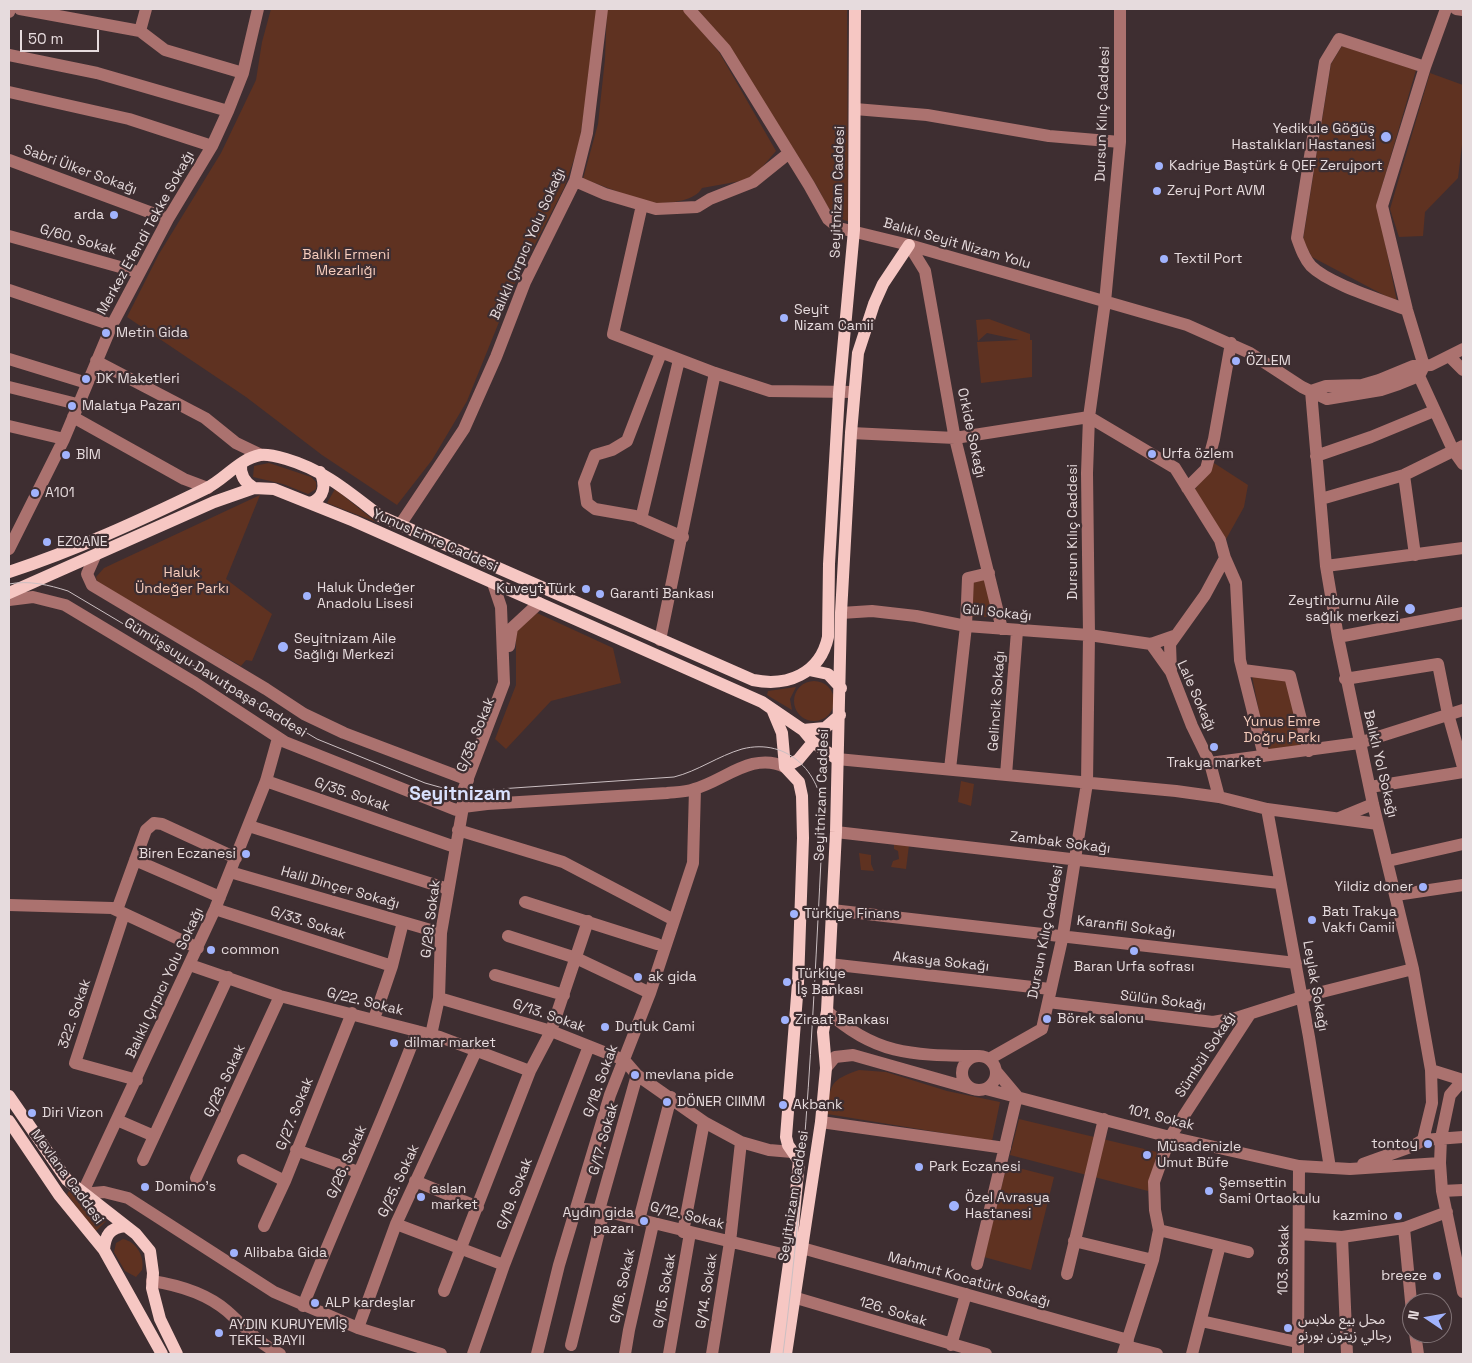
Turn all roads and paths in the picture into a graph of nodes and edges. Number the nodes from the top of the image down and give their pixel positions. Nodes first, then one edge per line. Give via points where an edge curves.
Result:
1 (20, 9) edge
2 (146, 9) edge
3 (258, 9) edge
4 (602, 9) edge
5 (689, 9) edge
6 (855, 9) edge
7 (1120, 9) edge
8 (1446, 9) edge
9 (1456, 9) edge
10 (1463, 10) edge
11 (140, 31) junction
12 (9, 55) edge
13 (1425, 66) junction
14 (243, 73) junction
15 (9, 92) edge
16 (855, 109) junction
17 (228, 111) junction
18 (1120, 142) junction
19 (212, 146) junction
20 (788, 153) junction
21 (9, 160) edge
22 (575, 181) junction
23 (642, 205) junction
24 (168, 219) junction
25 (854, 230) junction
26 (9, 236) edge
27 (909, 245) junction
28 (138, 272) junction
29 (9, 290) edge
30 (1105, 302) junction
31 (1407, 310) junction
32 (112, 325) junction
33 (1231, 343) junction
34 (1463, 348) edge
35 (661, 353) junction
36 (1449, 356) junction
37 (9, 359) edge
38 (96, 360) junction
39 (679, 360) junction
40 (1463, 370) edge
41 (1421, 371) junction
42 (715, 373) junction
43 (87, 383) junction
44 (9, 387) edge
45 (1311, 391) junction
46 (854, 392) junction
47 (839, 393) junction
48 (77, 404) junction
49 (1434, 412) junction
50 (73, 417) junction
51 (1090, 417) junction
52 (9, 426) edge
53 (851, 433) junction
54 (955, 438) junction
55 (64, 439) junction
56 (236, 442) junction
57 (1458, 448) edge
58 (261, 455) junction
59 (1316, 456) junction
60 (241, 464) junction
61 (1463, 464) edge
62 (320, 472) junction
63 (1404, 475) junction
64 (208, 488) junction
65 (254, 488) junction
66 (1187, 488) junction
67 (1321, 500) junction
68 (310, 503) junction
69 (640, 519) junction
70 (400, 525) junction
71 (682, 538) junction
72 (1463, 548) edge
73 (9, 549) edge
74 (1415, 555) junction
75 (95, 556) junction
76 (1225, 558) junction
77 (1326, 566) junction
78 (9, 572) edge
79 (989, 573) junction
80 (492, 583) junction
81 (9, 593) edge
82 (9, 600) edge
83 (539, 603) junction
84 (841, 613) junction
85 (1463, 613) edge
86 (966, 626) junction
87 (1002, 629) junction
88 (1017, 631) junction
89 (1089, 636) junction
90 (1174, 636) junction
91 (1338, 637) junction
92 (660, 640) junction
93 (1151, 644) junction
94 (809, 670) junction
95 (1243, 670) junction
96 (1171, 672) junction
97 (1345, 679) junction
98 (840, 688) junction
99 (771, 706) junction
100 (1463, 710) edge
101 (1448, 714) junction
102 (840, 715) junction
103 (803, 730) junction
104 (281, 740) junction
105 (813, 742) junction
106 (1360, 743) junction
107 (1309, 751) junction
108 (1264, 756) junction
109 (837, 759) junction
110 (1210, 763) junction
111 (785, 767) junction
112 (1463, 767) edge
113 (950, 769) junction
114 (1463, 772) edge
115 (1006, 775) junction
116 (468, 780) junction
117 (266, 781) junction
118 (1088, 783) junction
119 (1370, 787) junction
120 (694, 789) junction
121 (1219, 797) junction
122 (1373, 804) junction
123 (463, 806) junction
124 (1267, 809) junction
125 (1339, 818) junction
126 (1378, 824) junction
127 (249, 826) junction
128 (458, 830) junction
129 (836, 832) junction
130 (1463, 844) edge
131 (455, 847) junction
132 (236, 858) junction
133 (136, 860) junction
134 (1074, 860) junction
135 (1388, 861) junction
136 (230, 872) junction
137 (1279, 883) junction
138 (1463, 885) edge
139 (448, 889) junction
140 (1396, 895) junction
141 (525, 902) dead end
142 (218, 903) junction
143 (9, 905) edge
144 (832, 910) junction
145 (120, 912) junction
146 (674, 920) junction
147 (588, 921) junction
148 (403, 922) junction
149 (442, 933) junction
150 (1063, 935) junction
151 (508, 936) dead end
152 (658, 944) dead end
153 (198, 948) junction
154 (576, 958) junction
155 (1296, 963) junction
156 (829, 964) junction
157 (190, 965) junction
158 (392, 966) junction
159 (1413, 969) junction
160 (495, 975) dead end
161 (228, 977) junction
162 (1050, 989) junction
163 (650, 993) junction
164 (564, 995) junction
165 (280, 996) junction
166 (1302, 997) junction
167 (439, 998) junction
168 (1048, 1002) junction
169 (827, 1011) junction
170 (352, 1013) junction
171 (1250, 1014) junction
172 (374, 1019) junction
173 (417, 1031) junction
174 (551, 1031) junction
175 (431, 1035) junction
176 (589, 1046) junction
177 (476, 1051) junction
178 (624, 1060) junction
179 (990, 1063) junction
180 (826, 1068) junction
181 (1431, 1070) junction
182 (530, 1071) junction
183 (637, 1075) junction
184 (137, 1080) junction
185 (1463, 1080) edge
186 (972, 1089) junction
187 (986, 1089) junction
188 (9, 1096) edge
189 (1017, 1096) junction
190 (671, 1097) junction
191 (1104, 1119) junction
192 (117, 1120) junction
193 (9, 1122) edge
194 (704, 1122) junction
195 (821, 1122) junction
196 (154, 1136) junction
197 (1170, 1137) junction
198 (1463, 1137) edge
199 (1440, 1138) junction
200 (1423, 1140) junction
201 (742, 1142) junction
202 (1004, 1148) junction
203 (296, 1150) junction
204 (792, 1152) junction
205 (143, 1160) dead end
206 (243, 1160) dead end
207 (1440, 1163) junction
208 (1299, 1166) junction
209 (1330, 1168) junction
210 (1350, 1169) junction
211 (358, 1172) junction
212 (196, 1178) dead end
213 (285, 1181) junction
214 (415, 1181) junction
215 (1463, 1190) edge
216 (1442, 1191) junction
217 (82, 1194) junction
218 (478, 1208) junction
219 (576, 1208) junction
220 (602, 1211) junction
221 (1446, 1212) junction
222 (639, 1220) junction
223 (396, 1224) junction
224 (653, 1224) junction
225 (125, 1226) junction
226 (264, 1226) dead end
227 (1404, 1228) junction
228 (1159, 1230) junction
229 (687, 1232) junction
230 (1299, 1234) junction
231 (1342, 1237) junction
232 (1074, 1241) junction
233 (730, 1242) junction
234 (1220, 1245) junction
235 (459, 1248) junction
236 (802, 1248) junction
237 (104, 1250) junction
238 (1248, 1252) dead end
239 (790, 1256) junction
240 (1152, 1260) junction
241 (977, 1264) dead end
242 (504, 1265) junction
243 (1067, 1274) dead end
244 (152, 1284) junction
245 (124, 1285) junction
246 (444, 1291) dead end
247 (1463, 1292) edge
248 (1410, 1293) edge
249 (966, 1294) junction
250 (793, 1297) junction
251 (303, 1306) junction
252 (1201, 1321) junction
253 (358, 1328) junction
254 (571, 1345) dead end
255 (952, 1345) junction
256 (1126, 1347) edge
257 (1298, 1348) edge
258 (266, 1351) edge
259 (162, 1354) edge
260 (177, 1354) edge
261 (280, 1354) edge
262 (441, 1354) edge
263 (473, 1354) edge
264 (537, 1354) edge
265 (626, 1354) edge
266 (669, 1354) edge
267 (712, 1354) edge
268 (785, 1354) edge
269 (986, 1354) edge
270 (1157, 1354) edge
271 (1192, 1354) edge
272 (1348, 1354) edge

1 - 11 street
2 - 11 street
3 - 14 street, Merkez Efendi Tekke Sokağı
4 - 22 street, Balıklı Çırpıcı Yolu Sokağı via 587,133
5 - 20 street, Balıklı Seyit Nizam Yolu via 725,49
6 - 16 main road, Seyitnizam Caddesi
7 - 18 street, Dursun Kılıç Caddesi
8 - 13 street
9 - 10 street
11 - 14 street via 165,50
12 - 17 street via 97,73
13 - 31 street via 1382,206
13 - 31 street via 1339,40 1325,62 1297,238 1305,258 1313,267 1330,278
14 - 17 street, Merkez Efendi Tekke Sokağı
15 - 19 street via 129,119
16 - 18 street via 927,115 1049,136
16 - 25 main road, Seyitnizam Caddesi
17 - 19 street, Merkez Efendi Tekke Sokağı
18 - 30 street, Dursun Kılıç Caddesi
19 - 24 street, Merkez Efendi Tekke Sokağı
20 - 23 street via 753,182 697,207 656,209
20 - 25 street, Balıklı Seyit Nizam Yolu via 828,219 839,228
21 - 24 street, Sabri Ülker Sokağı
22 - 23 street
22 - 70 street, Balıklı Çırpıcı Yolu Sokağı via 524,282 464,429
23 - 35 street via 613,334
24 - 28 street, Merkez Efendi Tekke Sokağı
25 - 27 street, Balıklı Seyit Nizam Yolu
25 - 47 main road, Seyitnizam Caddesi
26 - 28 street, G/60. Sokak
27 - 30 street, Balıklı Seyit Nizam Yolu
27 - 46 main road, Seyitnizam Caddesi via 874,304 858,354
27 - 54 street, Orkide Sokağı via 926,270
28 - 32 street, Merkez Efendi Tekke Sokağı
29 - 32 street
30 - 33 street, Balıklı Seyit Nizam Yolu via 1187,325
30 - 51 street, Dursun Kılıç Caddesi
31 - 41 street
32 - 38 street, Merkez Efendi Tekke Sokağı
33 - 45 street, Balıklı Seyit Nizam Yolu
33 - 66 street via 1206,469
34 - 36 street, Balıklı Seyit Nizam Yolu
35 - 39 street
35 - 69 street via 627,441 595,455 584,483 587,503 595,509
36 - 40 street
36 - 41 street, Balıklı Seyit Nizam Yolu
37 - 43 street
38 - 43 street, Merkez Efendi Tekke Sokağı
38 - 56 street via 205,418
39 - 42 street
39 - 69 street
41 - 45 street, Balıklı Seyit Nizam Yolu via 1381,390 1327,399
41 - 49 street
42 - 47 street via 770,391
42 - 71 street
43 - 48 street, Merkez Efendi Tekke Sokağı
44 - 48 street
45 - 59 street, Balıklı Yol Sokağı
46 - 47 street
46 - 53 main road, Seyitnizam Caddesi
47 - 94 main road, Seyitnizam Caddesi via 828,638 818,663
48 - 50 street, Merkez Efendi Tekke Sokağı
49 - 57 street
49 - 59 street
50 - 55 street, Merkez Efendi Tekke Sokağı
50 - 64 street via 184,479
51 - 54 street
51 - 66 street via 1175,468
51 - 89 street, Dursun Kılıç Caddesi via 1087,473
52 - 55 street
53 - 54 street
53 - 84 main road, Seyitnizam Caddesi
54 - 79 street, Orkide Sokağı
55 - 73 street, Merkez Efendi Tekke Sokağı
56 - 58 street
56 - 60 street
57 - 61 street
57 - 63 street
58 - 60 main road
58 - 62 main road, Yunus Emre Caddesi via 293,461
59 - 67 street, Balıklı Yol Sokağı
60 - 64 main road
60 - 65 main road via 243,477
62 - 68 main road via 324,480 322,493
62 - 70 main road, Yunus Emre Caddesi via 380,516
63 - 67 street
63 - 74 street
64 - 78 main road via 72,551
65 - 68 main road, Yunus Emre Caddesi via 274,489
65 - 75 main road, Yunus Emre Caddesi via 214,502
66 - 76 street via 1220,540
67 - 77 street, Balıklı Yol Sokağı
68 - 80 main road, Yunus Emre Caddesi
69 - 71 street
70 - 92 main road, Yunus Emre Caddesi
71 - 92 street
72 - 74 street
74 - 77 street
75 - 81 main road, Yunus Emre Caddesi
75 - 116 street, Gümüşsuyu Davutpaşa Caddesi via 87,574 92,585 304,714 344,733
76 - 90 street via 1205,595
76 - 95 street via 1236,583
77 - 91 street, Balıklı Yol Sokağı
79 - 86 street via 968,578
79 - 87 street, Orkide Sokağı
80 - 83 main road, Yunus Emre Caddesi
80 - 116 street, G/38. Sokak via 501,607 504,683
82 - 104 street, Gümüşsuyu Davutpaşa Caddesi via 33,597 65,605 195,682
83 - 99 main road, Yunus Emre Caddesi
83 - 123 street, G/38. Sokak via 512,628 509,689
84 - 86 street, Gül Sokağı via 872,611
84 - 98 main road, Seyitnizam Caddesi
85 - 91 street
86 - 87 street, Gül Sokağı
86 - 113 street
87 - 88 street, Gül Sokağı
88 - 89 street, Gül Sokağı
88 - 115 street, Gelincik Sokağı
89 - 93 street, Gül Sokağı
89 - 118 street, Dursun Kılıç Caddesi
90 - 93 street
90 - 96 street via 1170,644
91 - 97 street, Balıklı Yol Sokağı
92 - 94 main road, Yunus Emre Caddesi via 753,680 781,682
93 - 96 street, Lale Sokağı
94 - 98 main road via 828,674
95 - 107 street via 1290,676
95 - 108 street
96 - 110 street, Lale Sokağı
97 - 101 street via 1438,664
97 - 106 street, Balıklı Yol Sokağı
98 - 102 main road, Seyitnizam Caddesi
99 - 103 main road, Yunus Emre Caddesi
99 - 111 main road via 782,733
100 - 101 street
101 - 106 street
101 - 112 street
102 - 103 main road via 825,728
102 - 109 main road, Seyitnizam Caddesi
103 - 105 main road, Yunus Emre Caddesi
104 - 117 street, Balıklı Çırpıcı Yolu Sokağı
104 - 123 street, Gümüşsuyu Davutpaşa Caddesi via 438,804 456,810
105 - 109 main road, Yunus Emre Caddesi
105 - 111 main road via 798,760
106 - 107 street
106 - 119 street, Balıklı Yol Sokağı
107 - 108 street
108 - 110 street
109 - 113 street
109 - 129 main road, Seyitnizam Caddesi
110 - 121 street, Lale Sokağı
111 - 120 street, Gümüşsuyu Davutpaşa Caddesi via 770,763 739,768
111 - 204 main road, Seyitnizam Caddesi via 799,782 803,838 798,983 786,1137
113 - 115 street
114 - 119 street
115 - 118 street
116 - 123 street, G/38. Sokak via 463,791
117 - 127 street, Balıklı Çırpıcı Yolu Sokağı
117 - 131 street, G/35. Sokak
118 - 121 street
118 - 134 street, Dursun Kılıç Caddesi
119 - 122 street, Balıklı Yol Sokağı
120 - 123 street, Gümüşsuyu Davutpaşa Caddesi via 638,797
120 - 146 street, G/18. Sokak via 693,863
121 - 124 street
122 - 125 street
122 - 126 street, Balıklı Yol Sokağı
123 - 128 street, G/29. Sokak
124 - 125 street
124 - 137 street, Leylak Sokağı
125 - 126 street
126 - 135 street, Balıklı Yol Sokağı
127 - 132 street, Balıklı Çırpıcı Yolu Sokağı
127 - 139 street
128 - 131 street, G/29. Sokak
128 - 146 street via 563,862
129 - 134 street, Zambak Sokağı
129 - 144 main road, Seyitnizam Caddesi
130 - 135 street
131 - 139 street, G/29. Sokak
132 - 133 street via 154,823 146,830
132 - 136 street, Balıklı Çırpıcı Yolu Sokağı
133 - 142 street, G/33. Sokak
133 - 145 street
134 - 137 street, Zambak Sokağı
134 - 150 street, Dursun Kılıç Caddesi
135 - 140 street, Balıklı Yol Sokağı
136 - 142 street, Balıklı Çırpıcı Yolu Sokağı
136 - 148 street, Halil Dinçer Sokağı
137 - 155 street, Leylak Sokağı
138 - 140 street
139 - 149 street, G/29. Sokak
140 - 159 street, Balıklı Yol Sokağı
141 - 147 street
142 - 153 street, Balıklı Çırpıcı Yolu Sokağı
142 - 158 street, G/33. Sokak
143 - 145 street via 105,907
144 - 150 street, Karanfil Sokağı
144 - 156 main road, Seyitnizam Caddesi
145 - 153 street
145 - 184 street, 322. Sokak via 98,997 75,1063
146 - 163 street, G/18. Sokak
147 - 152 street
147 - 154 street
148 - 149 street, Halil Dinçer Sokağı
148 - 158 street
149 - 167 street, G/29. Sokak
150 - 155 street, Karanfil Sokağı
150 - 162 street, Dursun Kılıç Caddesi
151 - 154 street
153 - 157 street, Balıklı Çırpıcı Yolu Sokağı
154 - 163 street
154 - 164 street
155 - 166 street, Leylak Sokağı
156 - 162 street, Akasya Sokağı
156 - 169 main road, Seyitnizam Caddesi
157 - 161 street, G/22. Sokak
157 - 184 street, Balıklı Çırpıcı Yolu Sokağı
158 - 172 street
159 - 166 street
159 - 181 street, Balıklı Yol Sokağı
160 - 164 street
161 - 165 street, G/22. Sokak
161 - 196 street
162 - 168 street, Dursun Kılıç Caddesi
163 - 178 street, G/18. Sokak
164 - 174 street
165 - 170 street, G/22. Sokak
165 - 212 street, G/28. Sokak
166 - 171 street, Sülün Sokağı
166 - 209 street, Leylak Sokağı
167 - 174 street, G/13. Sokak
167 - 175 street, G/29. Sokak
168 - 171 street, Sülün Sokağı via 1213,1022
168 - 179 street, Dursun Kılıç Caddesi via 1042,1029
169 - 179 street via 875,1045
169 - 180 main road, Seyitnizam Caddesi via 823,1032
170 - 172 street, G/22. Sokak
170 - 203 street, G/27. Sokak
171 - 197 street, Sümbül Sokağı
172 - 173 street, G/22. Sokak
173 - 175 street, G/22. Sokak
173 - 211 street, G/26. Sokak via 387,1110
174 - 176 street, G/13. Sokak
174 - 182 street
175 - 177 street, G/22. Sokak
176 - 178 street, G/13. Sokak
176 - 242 street, G/19. Sokak
177 - 182 street, G/22. Sokak
177 - 214 street, G/25. Sokak
178 - 183 street, G/13. Sokak
178 - 219 street, G/18. Sokak via 610,1095
179 - 186 street via 967,1060 962,1070 964,1082
179 - 187 street via 994,1082
179 - 189 street
180 - 186 street via 835,1057 852,1055
180 - 195 main road, Seyitnizam Caddesi
181 - 185 street
181 - 200 street, Balıklı Yol Sokağı via 1432,1103
182 - 218 street
183 - 190 street, G/13. Sokak
183 - 220 street, G/17. Sokak
184 - 192 street, Balıklı Çırpıcı Yolu Sokağı
185 - 199 street via 1450,1095
186 - 187 street, 101. Sokak
187 - 189 street, 101. Sokak
188 - 217 main road, Mevlana Caddesi via 55,1164
189 - 191 street, 101. Sokak
189 - 202 street
190 - 194 street, G/13. Sokak
190 - 222 street
191 - 197 street, 101. Sokak
191 - 232 street
192 - 196 street
192 - 217 street, Balıklı Çırpıcı Yolu Sokağı
193 - 237 main road, Mevlana Caddesi via 59,1195
194 - 201 street, G/13. Sokak
194 - 229 street, G/15. Sokak
195 - 202 street
195 - 236 main road, Seyitnizam Caddesi
196 - 205 street
197 - 208 street, 101. Sokak
197 - 228 street, Sümbül Sokağı via 1154,1182
198 - 199 street
199 - 200 street
199 - 207 street
200 - 210 street
201 - 204 street, G/13. Sokak via 769,1150
201 - 233 street, G/14. Sokak
202 - 241 street
203 - 211 street
203 - 213 street, G/27. Sokak
204 - 239 main road, Seyitnizam Caddesi via 798,1161
206 - 213 street
207 - 210 street
207 - 216 street
208 - 209 street, 101. Sokak
208 - 230 street, 103. Sokak
209 - 210 street, 101. Sokak
211 - 251 street, G/26. Sokak
213 - 226 street, G/27. Sokak
214 - 218 street
214 - 223 street, G/25. Sokak
215 - 216 street
216 - 221 street
217 - 225 main road, Mevlana Caddesi
217 - 251 street via 104,1192 128,1198 274,1292
218 - 235 street
219 - 220 street, G/12. Sokak
219 - 264 street, G/18. Sokak
220 - 222 street, G/12. Sokak
220 - 254 street, G/17. Sokak
221 - 227 street
221 - 247 street
222 - 224 street, G/12. Sokak
223 - 235 street
223 - 253 street, G/25. Sokak
224 - 229 street, G/12. Sokak
224 - 265 street, G/16. Sokak
225 - 237 main road via 108,1233
225 - 244 main road via 150,1251 154,1273
227 - 231 street
227 - 248 street
228 - 234 street
228 - 240 street
229 - 233 street, G/12. Sokak
229 - 266 street, G/15. Sokak
230 - 231 street
230 - 257 street, 103. Sokak
231 - 272 street
232 - 240 street
232 - 243 street
233 - 239 street, G/12. Sokak
233 - 267 street, G/14. Sokak
234 - 238 street
234 - 252 street
235 - 242 street
235 - 246 street
236 - 249 street, Mahmut Kocatürk Sokağı
236 - 250 main road, Seyitnizam Caddesi
237 - 245 main road
239 - 268 main road, Seyitnizam Caddesi
240 - 256 street
242 - 263 street, G/19. Sokak
244 - 245 main road via 140,1290
244 - 258 street via 169,1284 194,1292 225,1309
244 - 260 main road via 160,1319
245 - 259 main road
249 - 255 street
249 - 256 street, Mahmut Kocatürk Sokağı
250 - 255 street, 126. Sokak
250 - 268 main road, Seyitnizam Caddesi
251 - 253 street
252 - 257 street
252 - 271 street
253 - 262 street
255 - 269 street, 126. Sokak
256 - 270 street, Mahmut Kocatürk Sokağı
258 - 261 street

